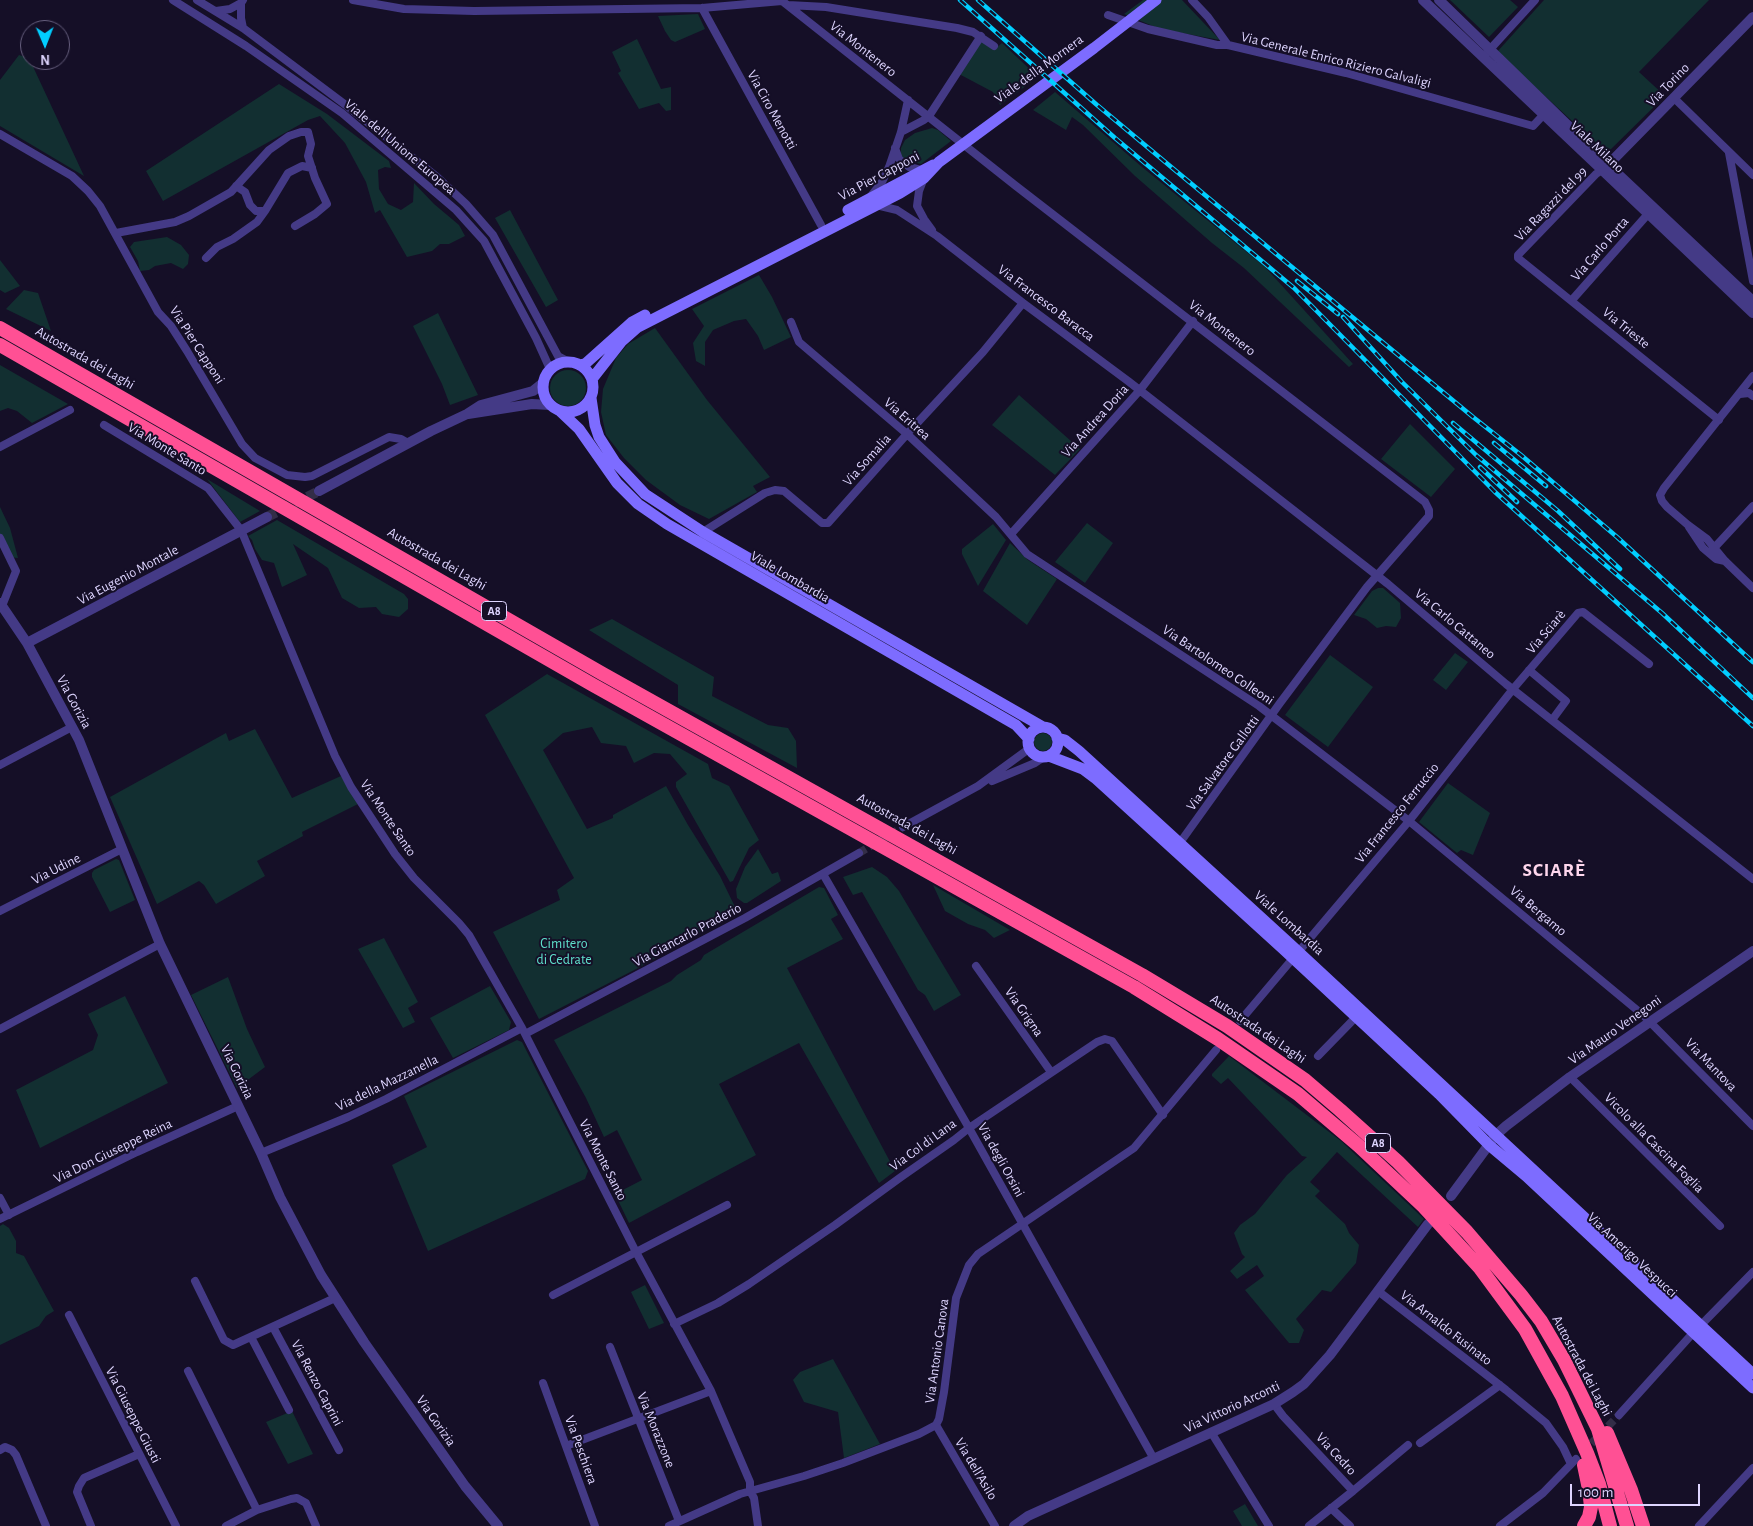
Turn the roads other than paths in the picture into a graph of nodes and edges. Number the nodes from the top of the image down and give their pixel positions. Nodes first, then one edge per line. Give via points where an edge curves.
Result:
1 (173, 0) edge
2 (198, 0) edge
3 (353, 0) edge
4 (1156, 0) edge
5 (1192, 0) edge
6 (1423, 0) edge
7 (1439, 0) edge
8 (1535, 0) edge
9 (242, 1) edge
10 (784, 2) edge
11 (702, 8) junction
12 (216, 12) junction
13 (1108, 15) dead end
14 (1753, 17) edge
15 (243, 28) junction
16 (981, 36) junction
17 (1228, 45) junction
18 (994, 46) dead end
19 (1490, 49) junction
20 (1483, 57) junction
21 (1674, 98) junction
22 (908, 100) junction
23 (1547, 111) junction
24 (929, 116) junction
25 (901, 132) junction
26 (0, 134) edge
27 (895, 148) junction
28 (1729, 153) junction
29 (939, 162) joint
30 (312, 168) junction
31 (1605, 168) junction
32 (922, 174) junction
33 (1753, 175) edge
34 (236, 186) junction
35 (872, 202) junction
36 (265, 211) junction
37 (1648, 214) junction
38 (821, 225) junction
39 (295, 226) dead end
40 (116, 233) junction
41 (937, 236) junction
42 (1518, 255) joint
43 (206, 258) dead end
44 (1753, 281) edge
45 (1572, 300) junction
46 (1753, 301) edge
47 (1023, 303) junction
48 (1753, 313) edge
49 (1193, 321) junction
50 (791, 322) dead end
51 (0, 328) edge
52 (0, 345) edge
53 (575, 363) junction
54 (550, 369) junction
55 (1753, 376) edge
56 (592, 379) junction
57 (543, 383) junction
58 (1140, 390) junction
59 (1740, 394) junction
60 (1753, 396) edge
61 (591, 398) junction
62 (555, 408) junction
63 (70, 410) dead end
64 (468, 414) junction
65 (1719, 420) junction
66 (104, 425) dead end
67 (907, 434) junction
68 (408, 443) junction
69 (0, 448) edge
70 (319, 491) tunnel mouth
71 (1753, 506) edge
72 (267, 517) tunnel mouth
73 (1688, 525) junction
74 (241, 530) junction
75 (703, 532) junction
76 (1011, 534) junction
77 (0, 538) edge
78 (1715, 547) junction
79 (1725, 561) junction
80 (1377, 576) junction
81 (1753, 588) edge
82 (1, 604) edge
83 (27, 643) junction
84 (1649, 664) dead end
85 (1529, 670) junction
86 (1513, 690) junction
87 (1272, 716) junction
88 (1552, 720) junction
89 (72, 727) junction
90 (1043, 727) junction
91 (1058, 738) junction
92 (1029, 744) junction
93 (1046, 756) junction
94 (0, 766) edge
95 (978, 786) junction
96 (1409, 821) junction
97 (903, 827) tunnel mouth
98 (1179, 844) junction
99 (122, 849) junction
100 (859, 853) tunnel mouth
101 (823, 874) junction
102 (1753, 879) edge
103 (0, 911) edge
104 (160, 944) junction
105 (1753, 952) edge
106 (1295, 955) junction
107 (976, 966) dead end
108 (1356, 1017) junction
109 (1240, 1021) dead end
110 (1651, 1022) junction
111 (0, 1029) edge
112 (523, 1031) junction
113 (1216, 1050) dead end
114 (1318, 1056) dead end
115 (1051, 1072) junction
116 (1570, 1077) junction
117 (238, 1106) junction
118 (1163, 1115) junction
119 (1753, 1126) edge
120 (969, 1128) junction
121 (1493, 1140) junction
122 (261, 1153) junction
123 (1451, 1196) dead end
124 (0, 1198) edge
125 (727, 1205) dead end
126 (9, 1215) junction
127 (0, 1219) edge
128 (1022, 1223) junction
129 (1428, 1224) dead end
130 (1720, 1226) dead end
131 (636, 1252) junction
132 (1480, 1268) junction
133 (1753, 1272) edge
134 (195, 1281) dead end
135 (1378, 1291) junction
136 (553, 1295) dead end
137 (335, 1298) junction
138 (69, 1315) dead end
139 (674, 1324) junction
140 (273, 1328) junction
141 (1697, 1329) junction
142 (251, 1337) junction
143 (610, 1347) dead end
144 (1564, 1360) junction
145 (188, 1371) dead end
146 (1753, 1374) edge
147 (544, 1383) dead end
148 (1500, 1385) junction
149 (1753, 1388) edge
150 (711, 1391) junction
151 (1274, 1404) junction
152 (289, 1410) dead end
153 (1619, 1415) tunnel mouth
154 (637, 1418) junction
155 (936, 1426) junction
156 (1211, 1432) junction
157 (1420, 1443) dead end
158 (1408, 1445) dead end
159 (566, 1446) junction
160 (0, 1450) edge
161 (339, 1450) dead end
162 (139, 1454) junction
163 (1154, 1458) junction
164 (1753, 1468) edge
165 (750, 1491) junction
166 (1353, 1491) junction
167 (1331, 1508) junction
168 (257, 1510) junction
169 (679, 1521) junction
170 (46, 1526) edge
171 (91, 1526) edge
172 (176, 1526) edge
173 (226, 1526) edge
174 (316, 1526) edge
175 (498, 1526) edge
176 (595, 1526) edge
177 (669, 1526) edge
178 (758, 1526) edge
179 (995, 1526) edge
180 (1014, 1526) edge
181 (1269, 1526) edge
182 (1309, 1526) edge
183 (1350, 1526) edge
184 (1500, 1526) edge
185 (1584, 1526) edge
186 (1610, 1526) edge
187 (1627, 1526) edge
188 (1643, 1526) edge
189 (1699, 1526) edge

1 - 54 street, Viale dell'Unione Europea via 342,113 456,210 484,241
2 - 12 street, Viale dell'Unione Europea
3 - 11 street via 426,11
4 - 29 main road, Viale della Mornera
5 - 17 street
6 - 20 street, Viale Milano
7 - 19 street, Viale Milano
8 - 19 street
9 - 12 street
9 - 15 street
10 - 11 street
10 - 16 street via 929,24
10 - 22 street, Via Montenero
11 - 38 street, Via Ciro Menotti
12 - 15 street, Viale dell'Unione Europea
13 - 17 street, Via Generale Enrico Riziero Galvaligi via 1156,31
14 - 21 street, Via Torino
15 - 53 street, Viale dell'Unione Europea via 437,177 466,204 493,235 558,356
16 - 18 street
16 - 24 street
17 - 23 street, Via Generale Enrico Riziero Galvaligi via 1346,73 1533,126
19 - 20 street
19 - 23 street, Viale Milano
20 - 23 street, Viale Milano
21 - 28 street
21 - 31 street, Via Torino
22 - 24 street, Via Montenero
22 - 25 street
23 - 31 street, Viale Milano
24 - 25 street
24 - 49 street, Via Montenero
25 - 27 street
26 - 40 street, Via Pier Capponi via 72,176 100,206
27 - 32 street via 898,159
27 - 35 street
28 - 33 street
28 - 44 street
29 - 32 main road, Via Pier Capponi
30 - 34 street via 308,156 308,132 301,132 269,150
30 - 36 street via 302,166 288,173
30 - 39 street via 327,204
31 - 37 street, Viale Milano
31 - 42 street, Via Ragazzi del 99
31 - 46 street, Viale Milano
32 - 35 main road, Via Pier Capponi
32 - 41 street, Via Francesco Baracca via 917,206
34 - 36 street via 245,192 256,211
34 - 40 street via 215,203 189,216
35 - 38 main road, Via Pier Capponi
35 - 41 street, Via Francesco Baracca via 897,210
35 - 56 main road, Via Pier Capponi via 638,327 621,342
36 - 43 street via 257,222 217,247
37 - 45 street, Via Carlo Porta
37 - 48 street, Viale Milano
38 - 53 main road, Via Pier Capponi via 632,322 585,364
40 - 68 street, Via Pier Capponi via 158,312 187,351 242,444 255,458 287,475 305,477 389,437
41 - 47 street, Via Francesco Baracca
42 - 45 street, Via Trieste
45 - 65 street, Via Trieste
47 - 58 street, Via Francesco Baracca
47 - 67 street, Via Somalia via 984,352
49 - 58 street, Via Andrea Doria
49 - 80 street, Via Montenero via 1424,502 1429,516
50 - 67 street, Via Eritrea via 799,342
51 - 144 highway, Autostrada dei Laghi / A8 via 594,669 1142,975 1227,1026 1305,1080 1419,1183 1521,1295
52 - 132 highway, A8 via 593,685 1134,987 1218,1038 1298,1094 1359,1146 1424,1207
53 - 54 main road
53 - 56 main road via 588,371
54 - 57 main road
55 - 59 street
56 - 61 main road via 594,389
57 - 62 main road via 545,397
57 - 64 street via 532,390 482,405
58 - 76 street, Via Andrea Doria
58 - 80 street, Via Carlo Cattaneo
59 - 60 street
59 - 65 street
61 - 62 main road via 586,405 570,413
61 - 75 main road, Viale Lombardia via 599,437 615,462 644,494
62 - 64 street via 532,404
62 - 92 main road, Viale Lombardia via 579,429 617,484 638,504 667,524 1016,725
63 - 69 street
64 - 68 street
65 - 73 street via 1660,493 1668,507
66 - 74 street, Via Monte Santo via 208,488
67 - 75 street, Via Somalia via 825,524 784,491 775,490
67 - 76 street, Via Eritrea
68 - 70 street
71 - 78 street
72 - 74 street
73 - 78 street
73 - 79 street via 1703,548 1716,559
74 - 83 street, Via Eugenio Montale
74 - 112 street, Via Monte Santo via 335,756 352,787 414,878 460,923
75 - 90 main road, Viale Lombardia
76 - 87 street, Via Bartolomeo Colleoni via 1027,554
77 - 82 street via 16,571
78 - 79 street
79 - 81 street
80 - 86 street, Via Carlo Cattaneo
80 - 87 street, Via Salvatore Gallotti
82 - 83 street, Via Gorizia
83 - 89 street, Via Gorizia
84 - 85 street, Via Sciarè via 1583,612 1578,613
85 - 86 street, Via Sciarè
85 - 88 street via 1566,701
86 - 88 street, Via Carlo Cattaneo
86 - 96 street, Via Francesco Ferruccio
87 - 96 street, Via Bartolomeo Colleoni
87 - 98 street, Via Salvatore Gallotti
88 - 102 street, Via Carlo Cattaneo
89 - 94 street
89 - 99 street, Via Gorizia
90 - 91 main road via 1050,729
90 - 92 main road via 1034,731
91 - 93 main road via 1055,752
91 - 98 main road, Viale Lombardia via 1079,751
92 - 93 main road via 1038,756
92 - 95 street
93 - 95 street
93 - 106 main road, Viale Lombardia via 1083,769 1095,778
95 - 97 street
96 - 106 street, Via Francesco Ferruccio
96 - 110 street, Via Bergamo
98 - 106 main road, Viale Lombardia
99 - 103 street, Via Udine
99 - 104 street, Via Gorizia
100 - 101 street, Via Giancarlo Praderio
101 - 112 street, Via Giancarlo Praderio via 642,974
101 - 120 street, Via degli Orsini
104 - 111 street
104 - 117 street, Via Gorizia
105 - 110 street, Via Mauro Venegoni
106 - 108 main road, Viale Lombardia
106 - 109 street
106 - 121 main road, Viale Lombardia
107 - 115 street, Via Grigna
108 - 114 street
108 - 121 main road, Viale Lombardia
110 - 116 street, Via Mauro Venegoni
110 - 119 street, Via Mantova
112 - 122 street, Via della Mazzanella via 379,1103
112 - 131 street, Via Monte Santo
113 - 118 street, Via Antonio Canova
115 - 118 street, Via Col di Lana via 1097,1042 1112,1041
115 - 120 street, Via Col di Lana
116 - 121 street, Via Mauro Venegoni
116 - 130 street, Vicolo alla Cascina Foglia
117 - 122 street, Via Gorizia
117 - 126 street, Via Don Giuseppe Reina
118 - 128 street, Via Antonio Canova via 1134,1148
120 - 128 street, Via degli Orsini
120 - 139 street, Via Col di Lana via 749,1284
121 - 123 street
121 - 141 main road, Via Amerigo Vespucci via 1526,1176
122 - 137 street, Via Gorizia via 280,1197
124 - 126 street
125 - 131 street
126 - 127 street, Via Don Giuseppe Reina
128 - 155 street, Via Antonio Canova via 978,1254 964,1275 956,1298 944,1392
128 - 163 street, Via degli Orsini
129 - 135 street, Via Vittorio Arconti
131 - 136 street
131 - 139 street, Via Monte Santo
132 - 185 highway via 1552,1394 1584,1463 1591,1507
132 - 186 highway, A8 via 1525,1328 1562,1396 1588,1453
133 - 141 street
134 - 142 street via 224,1340 233,1345
135 - 148 street, Via Arnaldo Fusinato
135 - 151 street, Via Vittorio Arconti via 1308,1379
137 - 140 street
137 - 175 street, Via Gorizia via 465,1486
138 - 162 street, Via Giuseppe Giusti
139 - 150 street, Via Monte Santo
140 - 142 street
140 - 161 street, Via Renzo Caprini
141 - 146 main road, Via Amerigo Vespucci
141 - 149 main road, Via Amerigo Vespucci
141 - 153 street
142 - 152 street
143 - 154 street, Via Morazzone
144 - 187 highway, Autostrada dei Laghi / A8 via 1598,1429
144 - 188 highway via 1599,1416
145 - 168 street
147 - 159 street, Via Peschiera
148 - 157 street
148 - 184 street, Via Arnaldo Fusinato via 1546,1423 1574,1462 1543,1493
150 - 154 street
150 - 165 street, Via Monte Santo via 750,1482
151 - 156 street, Via Vittorio Arconti
151 - 166 street, Via Cedro
154 - 159 street
154 - 169 street, Via Morazzone
155 - 165 street via 835,1465
155 - 179 street, Via dell'Asilo
156 - 163 street, Via Vittorio Arconti
156 - 181 street
158 - 166 street, Via Cedro
159 - 176 street, Via Peschiera
160 - 170 street via 12,1450 16,1455
162 - 171 street via 84,1478 78,1486 77,1492
162 - 172 street, Via Giuseppe Giusti
163 - 180 street, Via Vittorio Arconti via 1028,1516
164 - 189 street
165 - 169 street
165 - 178 street, Via Monte Santo
166 - 167 street
167 - 182 street
167 - 183 street
168 - 173 street
168 - 174 street via 297,1498 306,1504
169 - 177 street

